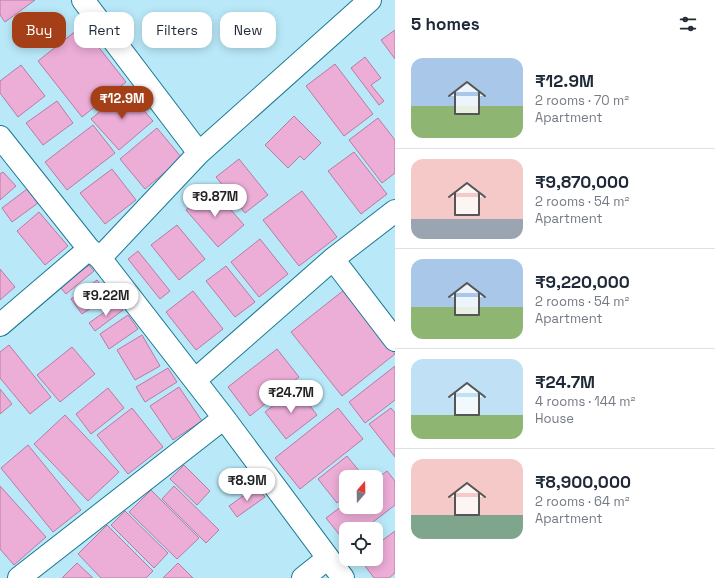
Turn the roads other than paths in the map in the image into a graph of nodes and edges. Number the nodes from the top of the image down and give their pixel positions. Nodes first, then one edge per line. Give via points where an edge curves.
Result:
1 (83, 0) edge
2 (370, 0) edge
3 (0, 137) edge
4 (199, 153) junction
5 (395, 211) edge
6 (95, 254) junction
7 (333, 259) junction
8 (0, 325) edge
9 (395, 340) edge
10 (195, 380) junction
11 (224, 418) junction
12 (328, 558) junction
13 (19, 578) edge
14 (303, 578) edge
15 (344, 578) edge

1 - 4 street
2 - 4 street
3 - 6 street
4 - 6 street
5 - 7 street
6 - 8 street
6 - 10 street
7 - 9 street
7 - 10 street
10 - 11 street
11 - 12 street
11 - 13 street
12 - 14 street
12 - 15 street

